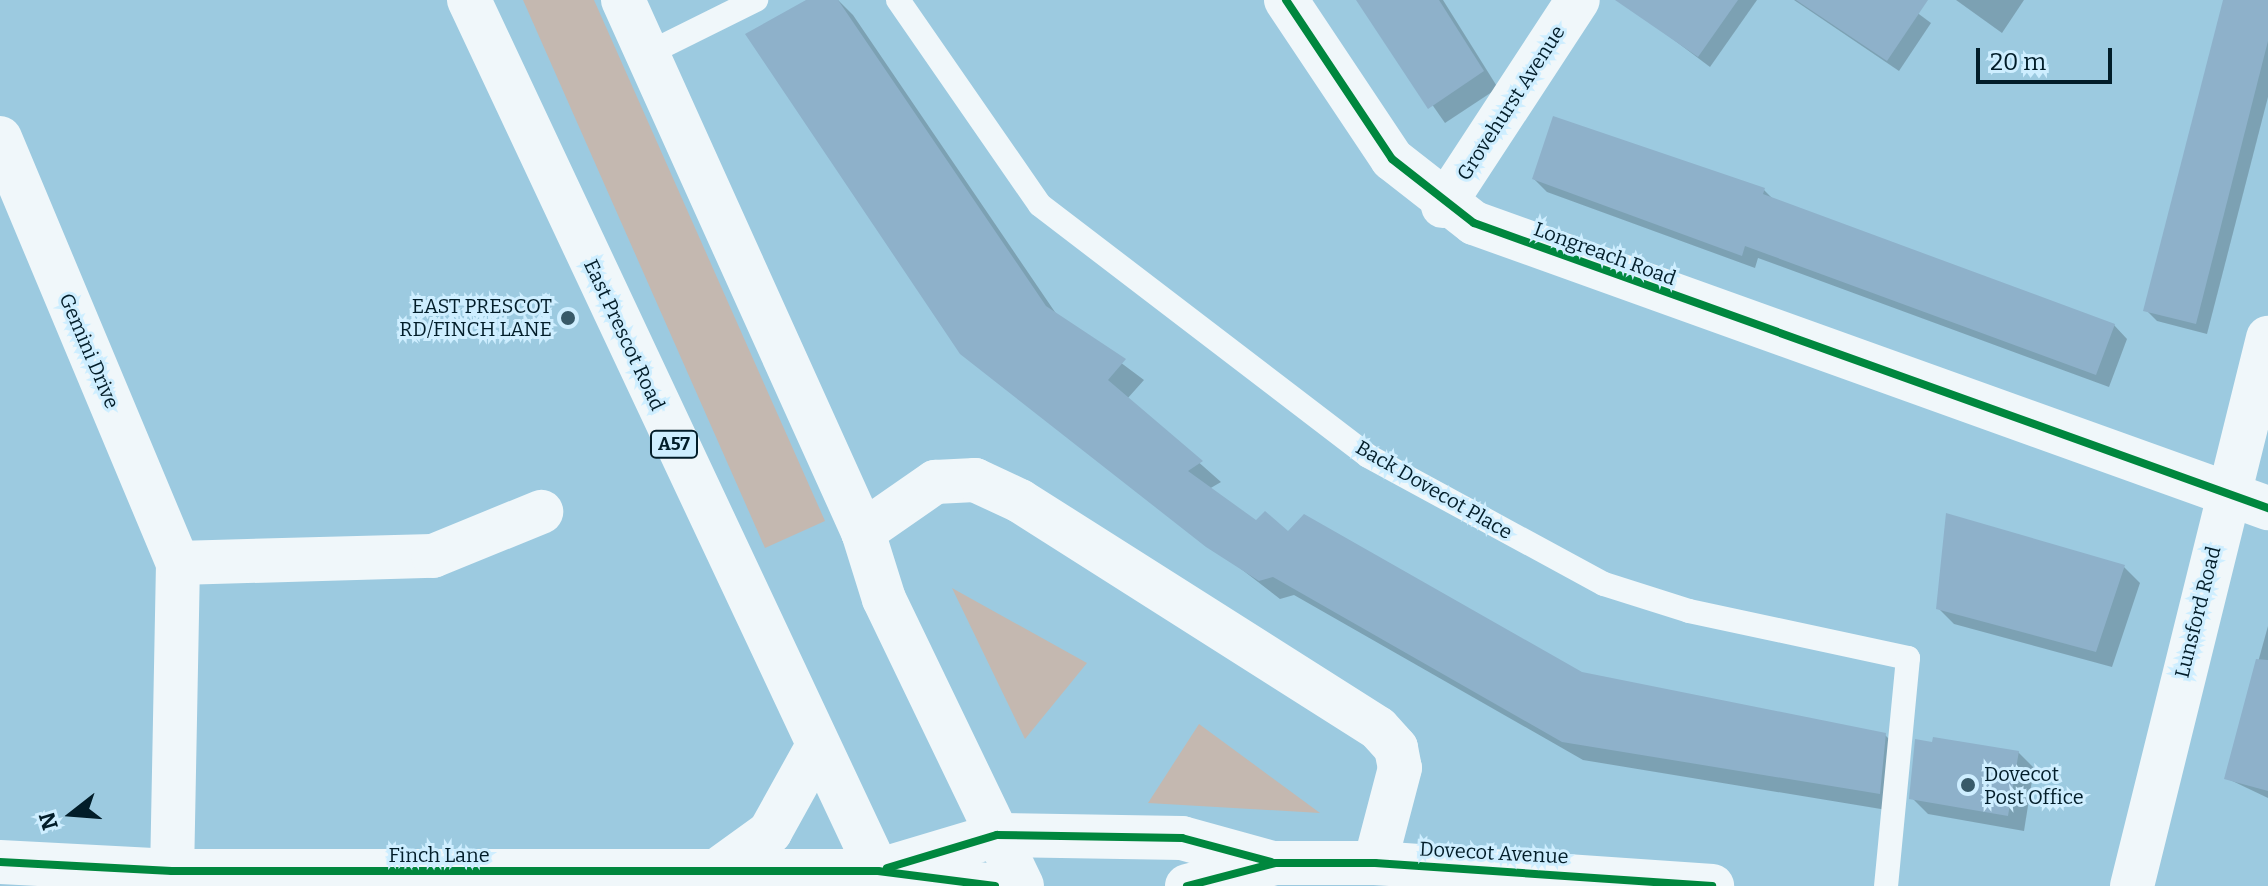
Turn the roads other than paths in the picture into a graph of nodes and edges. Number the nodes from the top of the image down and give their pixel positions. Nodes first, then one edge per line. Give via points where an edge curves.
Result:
1 (469, 0) edge
2 (623, 0) edge
3 (756, 0) edge
4 (898, 0) edge
5 (1286, 0) edge
6 (1578, 0) edge
7 (647, 54) junction
8 (4, 160) edge
9 (1459, 214) junction
10 (2268, 338) edge
11 (2226, 497) junction
12 (2268, 508) edge
13 (541, 512) dead end
14 (863, 532) junction
15 (178, 563) junction
16 (816, 749) junction
17 (997, 835) junction
18 (0, 862) edge
19 (1275, 863) junction
20 (1375, 863) junction
21 (172, 871) junction
22 (716, 871) junction
23 (882, 878) edge
24 (981, 885) edge
25 (1022, 886) edge
26 (1187, 886) edge
27 (1712, 886) edge
28 (1886, 886) edge
29 (2132, 886) edge

1 - 16 main road, East Prescot Road / A57
2 - 7 main road
3 - 7 lane
4 - 28 lane, Back Dovecot Place via 1040,205 1368,456 1604,584 1689,611 1908,658
5 - 9 main road via 1392,159
6 - 9 main road, Grovehurst Avenue
7 - 14 main road
8 - 15 main road, Gemini Drive
9 - 11 main road, Longreach Road
10 - 11 main road, Lunsford Road
11 - 12 main road, Longreach Road
11 - 29 main road, Lunsford Road
13 - 15 main road via 433,556
14 - 17 main road via 884,599
14 - 20 main road via 935,482 975,480 1020,501 1378,728 1396,748 1400,768
15 - 21 main road, Gemini Drive
16 - 22 main road via 770,832
16 - 23 main road, East Prescot Road / A57
17 - 19 main road, Dovecot Avenue via 1182,838
17 - 23 main road, Finch Lane
17 - 24 main road
17 - 25 main road
18 - 21 main road, Finch Lane
19 - 20 main road, Dovecot Avenue
19 - 26 main road, Dovecot Avenue
20 - 27 main road, Dovecot Avenue
21 - 22 main road, Finch Lane
22 - 23 main road, Finch Lane
23 - 24 main road, Finch Lane

